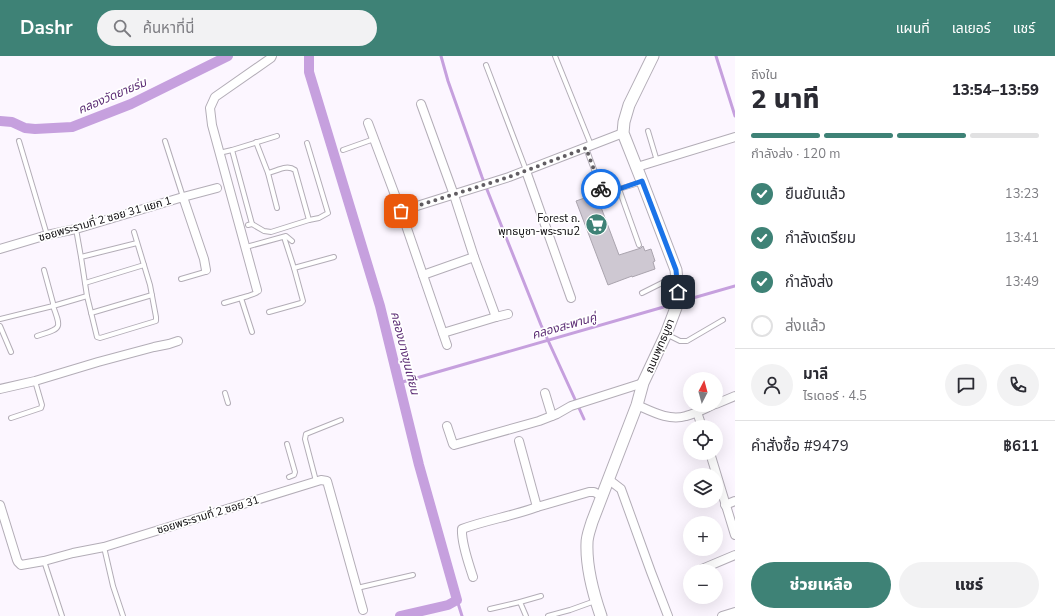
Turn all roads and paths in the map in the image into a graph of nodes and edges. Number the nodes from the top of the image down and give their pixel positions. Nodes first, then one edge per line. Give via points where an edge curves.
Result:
1 (555, 56) edge
2 (653, 56) edge
3 (272, 57) edge
4 (486, 65) dead end
5 (421, 104) dead end
6 (368, 123) dead end
7 (648, 131) dead end
8 (623, 133) junction
9 (277, 136) dead end
10 (735, 137) edge
11 (374, 139) junction
12 (19, 141) dead end
13 (165, 141) dead end
14 (256, 142) junction
15 (307, 143) dead end
16 (589, 147) junction
17 (232, 150) junction
18 (343, 150) dead end
19 (219, 153) junction
20 (657, 161) junction
21 (636, 167) junction
22 (526, 171) junction
23 (268, 173) junction
24 (642, 181) junction
25 (217, 188) dead end
26 (619, 189) junction
27 (454, 195) junction
28 (183, 197) junction
29 (277, 208) dead end
30 (401, 211) junction
31 (309, 220) junction
32 (76, 229) junction
33 (134, 232) dead end
34 (47, 235) junction
35 (284, 237) junction
36 (292, 241) dead end
37 (137, 243) junction
38 (639, 246) dead end
39 (246, 247) junction
40 (0, 248) edge
41 (81, 257) junction
42 (334, 257) dead end
43 (474, 257) junction
44 (144, 265) junction
45 (294, 268) junction
46 (44, 270) dead end
47 (206, 270) joint
48 (423, 275) junction
49 (182, 279) dead end
50 (677, 280) junction
51 (84, 283) junction
52 (257, 290) joint
53 (642, 293) dead end
54 (152, 295) junction
55 (87, 296) junction
56 (241, 298) junction
57 (571, 298) dead end
58 (224, 302) dead end
59 (53, 306) junction
60 (268, 312) dead end
61 (91, 313) junction
62 (508, 314) dead end
63 (496, 317) junction
64 (0, 319) edge
65 (723, 320) dead end
66 (0, 326) edge
67 (252, 332) dead end
68 (443, 334) junction
69 (666, 334) junction
70 (37, 336) dead end
71 (178, 341) dead end
72 (446, 345) dead end
73 (11, 352) dead end
74 (35, 381) junction
75 (643, 383) junction
76 (0, 389) edge
77 (225, 393) dead end
78 (545, 393) dead end
79 (735, 396) edge
80 (723, 401) edge
81 (228, 402) dead end
82 (637, 405) junction
83 (697, 412) joint
84 (552, 416) junction
85 (11, 418) dead end
86 (341, 420) dead end
87 (700, 420) edge
88 (447, 426) dead end
89 (519, 442) dead end
90 (287, 444) dead end
91 (712, 460) edge
92 (289, 477) dead end
93 (608, 479) junction
94 (316, 481) junction
95 (602, 496) junction
96 (735, 501) edge
97 (0, 505) edge
98 (725, 505) junction
99 (537, 507) junction
100 (735, 535) edge
101 (104, 547) junction
102 (735, 555) edge
103 (44, 561) junction
104 (714, 564) edge
105 (413, 575) dead end
106 (473, 577) dead end
107 (357, 588) junction
108 (541, 596) dead end
109 (596, 601) junction
110 (520, 602) junction
111 (490, 609) dead end
112 (363, 610) dead end
113 (735, 612) edge
114 (62, 616) edge
115 (123, 616) edge
116 (526, 616) edge
117 (548, 616) edge
118 (601, 616) edge
119 (668, 616) edge
120 (722, 616) edge

1 - 16 lane
2 - 8 main road via 629,106
3 - 19 street via 215,97 210,108
4 - 22 lane
5 - 27 street
6 - 11 street
7 - 20 lane
8 - 16 street
8 - 21 main road, ถนนพุทธบูชา
9 - 14 lane
10 - 20 street
11 - 18 lane
11 - 30 street
12 - 34 lane
13 - 28 lane
14 - 17 lane
14 - 23 lane
15 - 31 lane via 328,212 319,218
16 - 22 street
16 - 26 lane via 602,191 606,194
17 - 19 lane
17 - 31 lane via 250,225 271,232
19 - 39 street
20 - 21 street
21 - 24 main road, ถนนพุทธบูชา
22 - 27 street
22 - 57 street
23 - 29 lane
23 - 31 lane via 287,167 295,170
24 - 26 lane
24 - 50 main road, ถนนพุทธบูชา via 676,270
25 - 28 street
26 - 38 lane
27 - 30 street
27 - 43 street
28 - 32 street, ซอยพระรามที่ 2 ซอย 31 แยก 1
28 - 47 street, ซอยพระรามที่ 2 ซอย 31 แยก 1
30 - 48 street
32 - 34 street, ซอยพระรามที่ 2 ซอย 31 แยก 1
32 - 41 lane
33 - 37 lane
34 - 40 street, ซอยพระรามที่ 2 ซอย 31 แยก 1
35 - 36 lane
35 - 39 lane
35 - 45 lane
37 - 41 lane
37 - 44 lane
39 - 52 street
41 - 51 lane
42 - 45 lane
43 - 48 street
43 - 63 street
44 - 51 lane
44 - 54 lane
45 - 60 lane via 302,302
46 - 59 lane
47 - 49 lane
48 - 68 street
50 - 53 lane via 664,282
50 - 69 main road, ถนนพุทธบูชา via 677,305
51 - 55 lane
52 - 56 lane via 254,294
54 - 61 lane
54 - 61 lane via 156,321 100,338 97,337
55 - 59 lane
55 - 61 lane
56 - 58 lane
56 - 67 lane
59 - 64 lane
59 - 70 lane via 58,326
62 - 63 street
63 - 68 street
65 - 69 lane via 687,341 680,341
66 - 73 lane
68 - 72 street
69 - 75 main road, ถนนพุทธบูชา
71 - 74 street
74 - 76 street
74 - 85 lane via 41,408
75 - 82 main road, ถนนพุทธบูชา
75 - 84 street via 571,406
77 - 81 lane
78 - 84 street
79 - 80 street
82 - 83 street via 665,417 676,418
82 - 93 main road, ถนนพุทธบูชา
83 - 87 street
84 - 88 street via 454,445
86 - 94 lane via 306,434 305,440
89 - 99 street
90 - 92 lane via 295,472
91 - 98 street
93 - 95 main road, ถนนพุทธบูชา
93 - 119 street via 621,489
94 - 101 street, ซอยพระรามที่ 2 ซอย 31
94 - 107 street via 327,481
95 - 99 street via 589,492
95 - 109 main road, ถนนพุทธบูชา via 587,542 588,567
96 - 98 street
97 - 103 street, ซอยพระรามที่ 2 ซอย 31 via 18,562 21,565
98 - 100 street
99 - 106 street via 462,529 465,553
101 - 103 street, ซอยพระรามที่ 2 ซอย 31
101 - 115 lane
102 - 104 street
103 - 114 lane
105 - 107 lane
107 - 112 street
108 - 110 lane
109 - 117 lane
109 - 118 main road, ถนนพุทธบูชา
110 - 111 lane
110 - 116 lane
113 - 120 street

